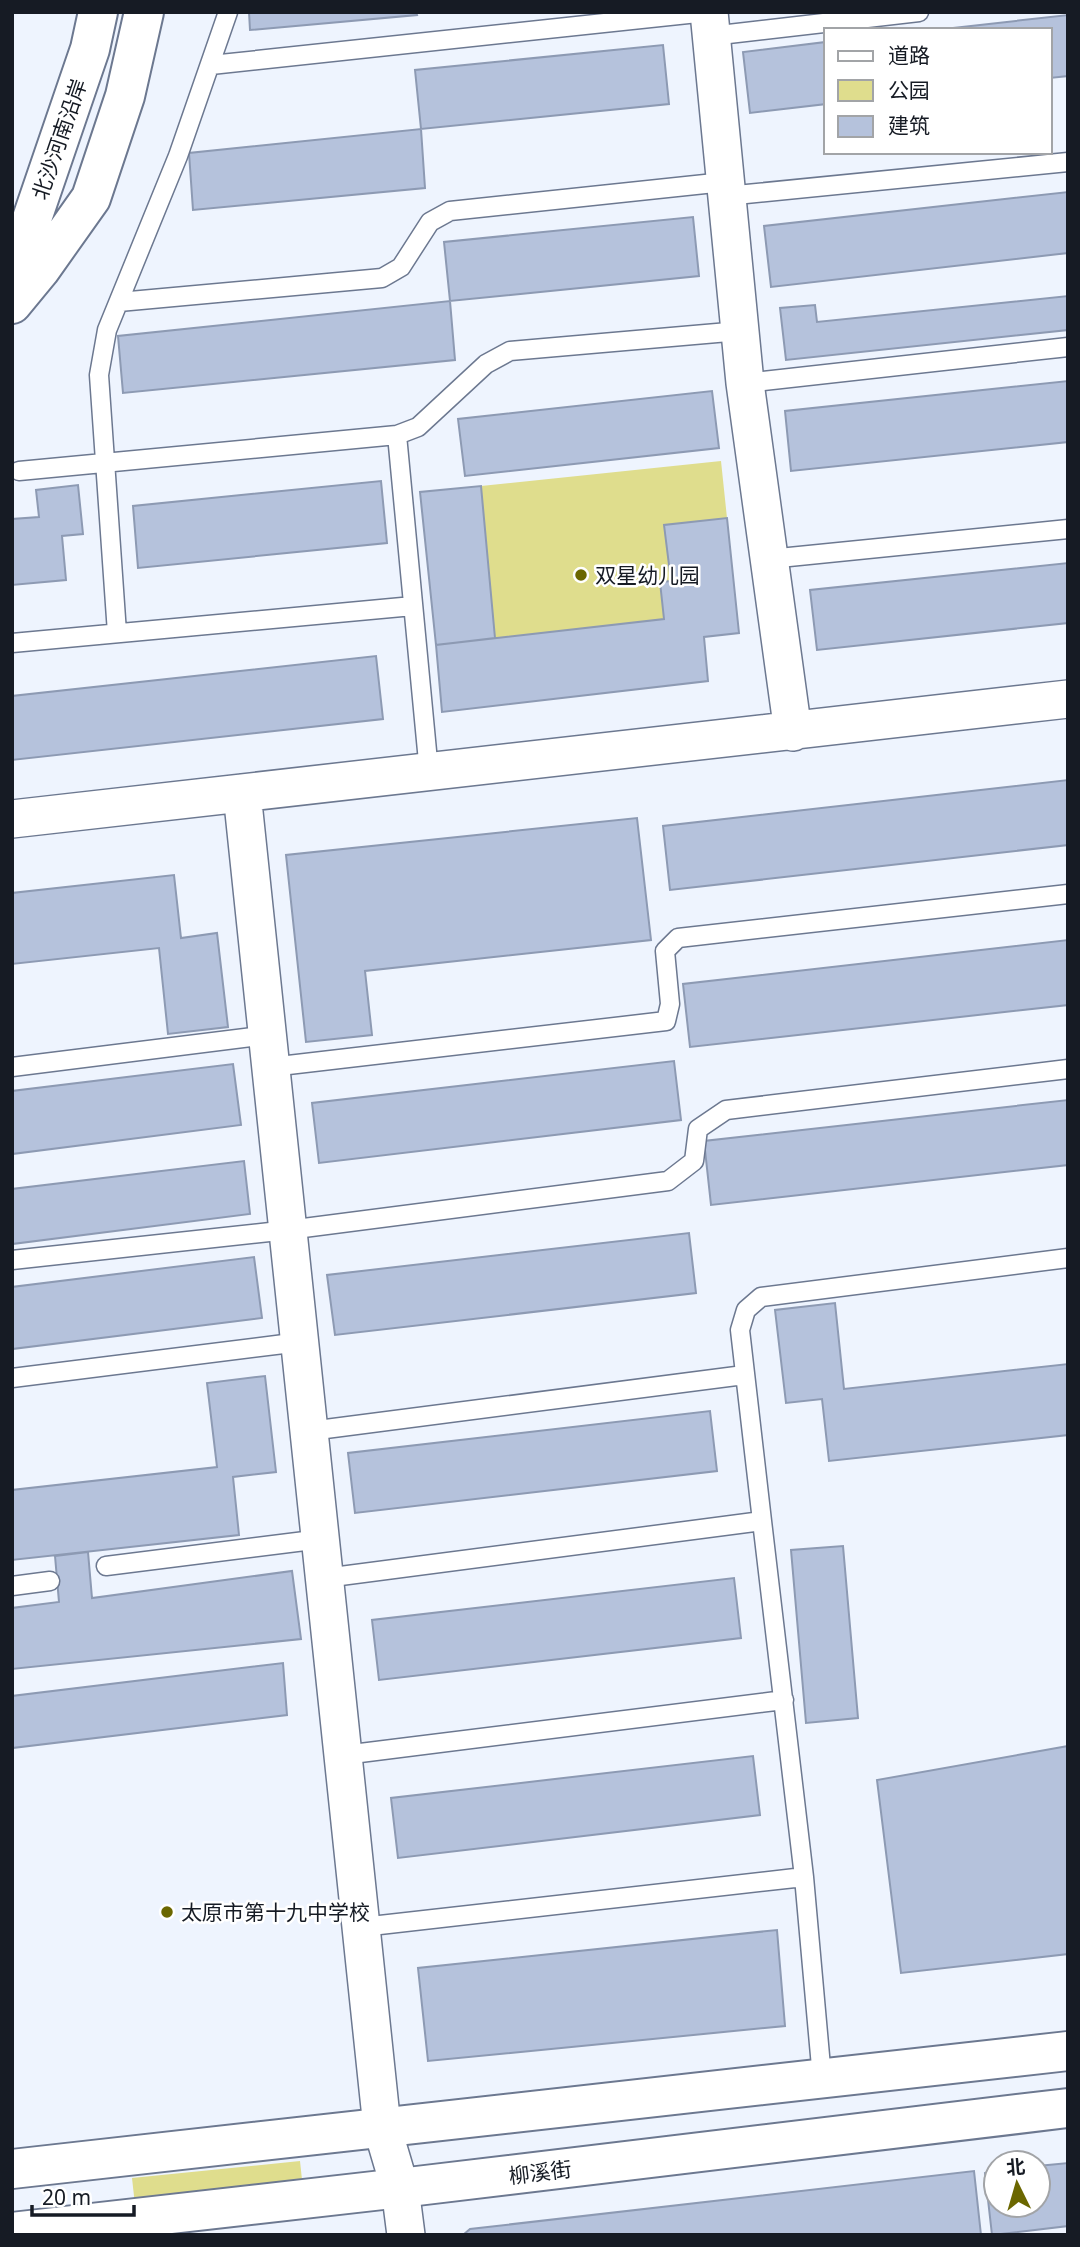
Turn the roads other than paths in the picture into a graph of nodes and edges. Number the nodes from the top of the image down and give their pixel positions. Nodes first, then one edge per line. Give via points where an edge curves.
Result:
1 (98, 12) edge
2 (144, 12) edge
3 (228, 12) edge
4 (919, 12) edge
5 (709, 20) edge
6 (211, 65) junction
7 (1068, 162) edge
8 (725, 189) junction
9 (12, 264) edge
10 (119, 302) junction
11 (12, 304) edge
12 (740, 331) junction
13 (1068, 347) edge
14 (746, 383) junction
15 (397, 435) junction
16 (104, 461) junction
17 (19, 471) dead end
18 (1068, 529) edge
19 (769, 559) junction
20 (413, 606) junction
21 (117, 633) junction
22 (12, 643) edge
23 (1068, 699) edge
24 (793, 732) junction
25 (429, 772) junction
26 (242, 793) junction
27 (12, 818) edge
28 (1068, 894) edge
29 (270, 1051) junction
30 (12, 1067) edge
31 (1068, 1069) edge
32 (288, 1230) junction
33 (1068, 1258) edge
34 (12, 1260) edge
35 (300, 1342) junction
36 (744, 1375) junction
37 (12, 1378) edge
38 (310, 1431) junction
39 (762, 1521) junction
40 (321, 1539) junction
41 (106, 1566) dead end
42 (325, 1578) junction
43 (50, 1581) dead end
44 (12, 1586) edge
45 (783, 1700) junction
46 (344, 1755) junction
47 (804, 1877) junction
48 (362, 1927) junction
49 (1068, 2051) edge
50 (822, 2078) junction
51 (1068, 2108) edge
52 (382, 2127) junction
53 (12, 2169) edge
54 (400, 2189) junction
55 (12, 2232) edge
56 (406, 2235) edge

1 - 9 street, 北沙河南沿岸 via 90,49 24,242
2 - 11 street via 125,96 91,198
3 - 6 lane
4 - 5 lane
5 - 6 lane
5 - 8 street
6 - 10 lane
7 - 8 lane
8 - 10 lane via 450,211 430,222 401,267 382,278
8 - 12 street
10 - 16 lane via 107,330 99,375
12 - 14 street
12 - 15 lane via 510,351 486,364 418,427
13 - 14 lane
14 - 19 street
15 - 16 lane
15 - 20 lane
16 - 17 lane
16 - 21 lane
18 - 19 lane
19 - 24 street
20 - 21 lane
20 - 25 lane
21 - 22 lane
23 - 24 street
24 - 25 street
25 - 26 street
26 - 27 street
26 - 29 street
28 - 29 lane via 678,938 665,951 670,1004 666,1021
29 - 30 lane
29 - 32 street
31 - 32 lane via 726,1110 698,1129 694,1161 668,1181
32 - 34 lane
32 - 35 street
33 - 36 lane via 761,1297 746,1311 740,1330
35 - 37 lane
35 - 38 street
36 - 38 lane
36 - 39 lane
38 - 40 street
39 - 42 lane
39 - 45 lane
40 - 41 lane
40 - 42 street
42 - 46 street
43 - 44 lane
45 - 46 lane
45 - 47 lane
46 - 48 street
47 - 48 lane
47 - 50 lane
48 - 52 street
49 - 50 street
50 - 52 street
51 - 54 street, 柳溪街
52 - 53 street
52 - 54 street
54 - 55 street, 柳溪街
54 - 56 street

